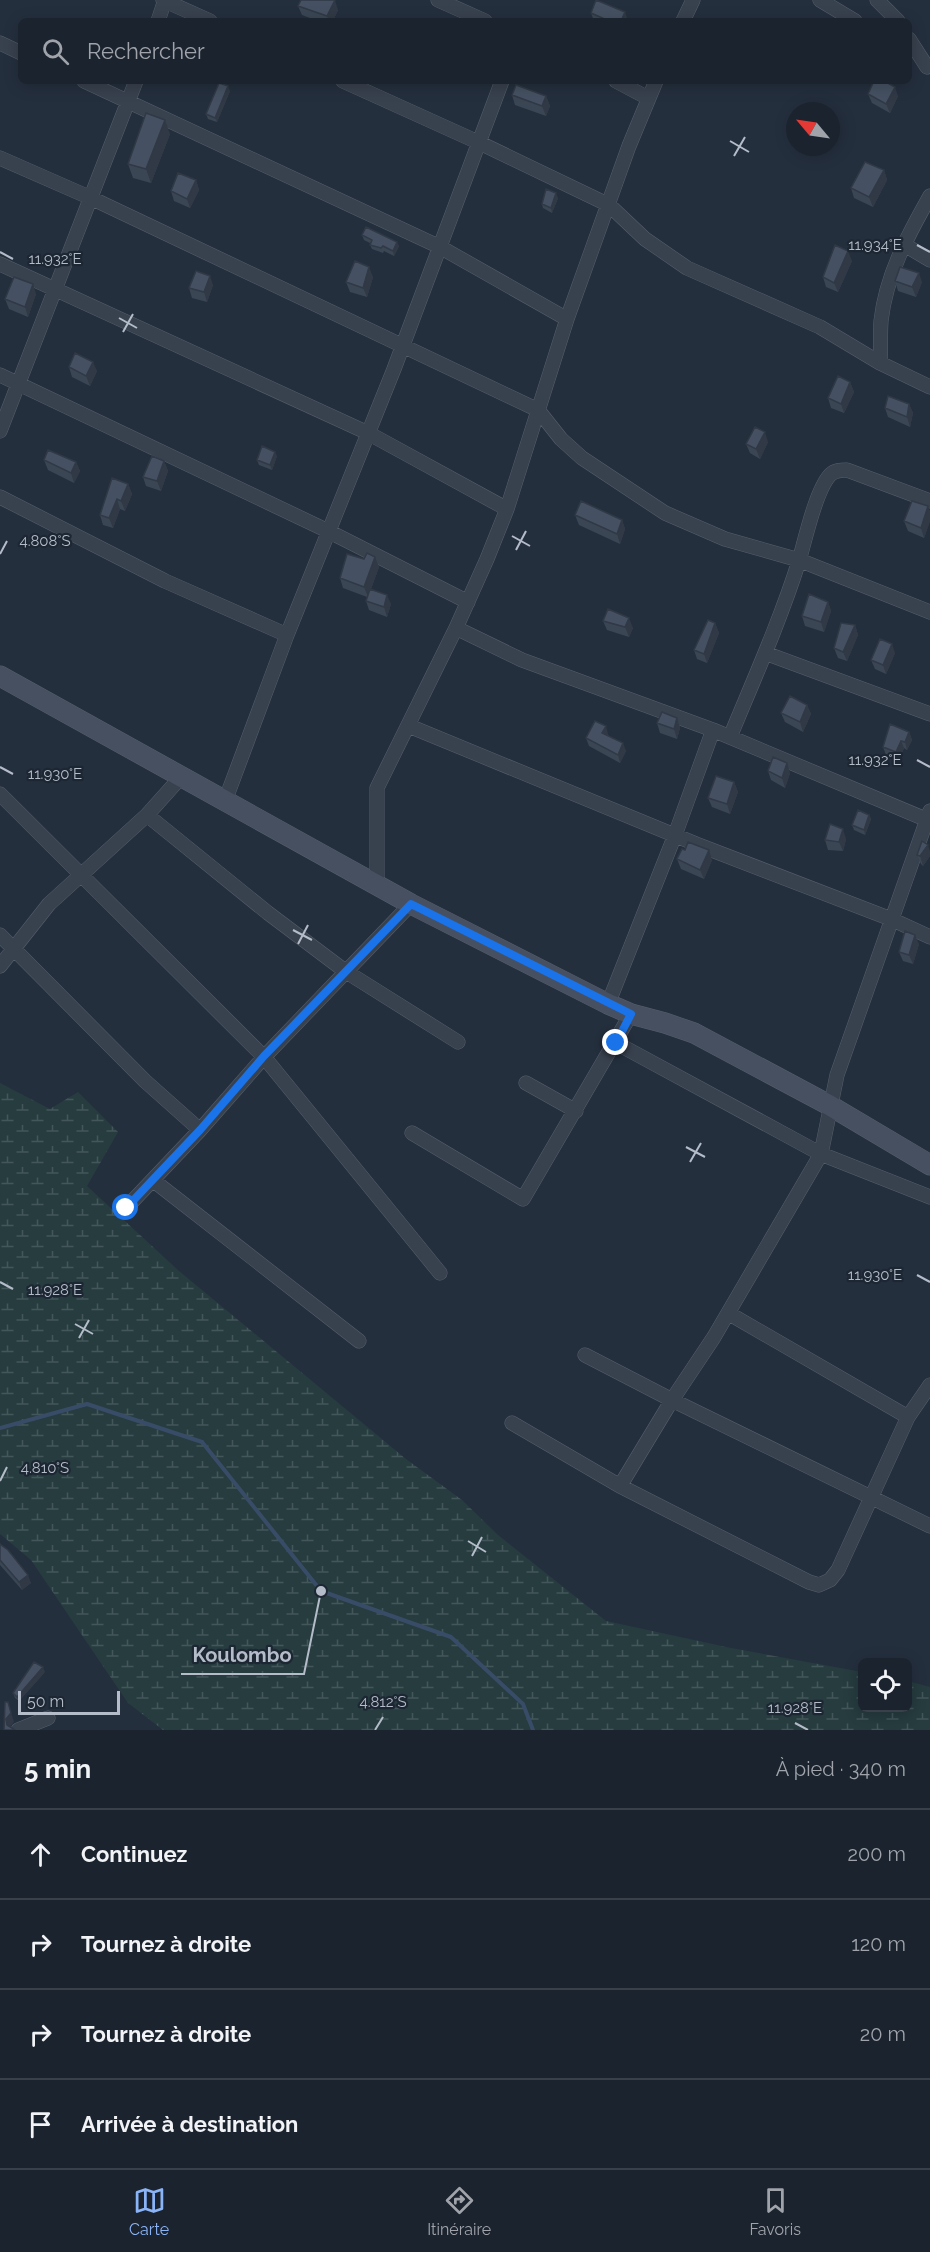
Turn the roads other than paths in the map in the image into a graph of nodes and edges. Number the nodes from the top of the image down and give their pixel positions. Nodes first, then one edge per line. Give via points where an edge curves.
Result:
1 (164, 0) edge
2 (438, 0) edge
3 (693, 0) edge
4 (820, 0) edge
5 (877, 0) edge
6 (470, 7) edge
7 (159, 18) edge
8 (203, 18) edge
9 (482, 18) edge
10 (684, 18) edge
11 (850, 18) edge
12 (894, 18) edge
13 (0, 44) edge
14 (912, 44) edge
15 (18, 52) edge
16 (912, 57) edge
17 (928, 68) edge
18 (91, 84) edge
19 (135, 84) edge
20 (350, 84) edge
21 (501, 84) edge
22 (622, 84) edge
23 (655, 84) edge
24 (648, 98) junction
25 (128, 101) junction
26 (480, 143) junction
27 (0, 158) edge
28 (930, 196) edge
29 (91, 198) junction
30 (609, 205) junction
31 (903, 244) junction
32 (440, 247) junction
33 (930, 260) edge
34 (0, 264) edge
35 (56, 289) junction
36 (567, 319) junction
37 (403, 346) junction
38 (880, 363) junction
39 (0, 375) edge
40 (20, 384) junction
41 (930, 387) edge
42 (538, 410) junction
43 (0, 431) edge
44 (368, 433) junction
45 (0, 497) edge
46 (930, 501) edge
47 (507, 509) junction
48 (328, 531) junction
49 (799, 560) junction
50 (468, 603) junction
51 (930, 612) edge
52 (456, 628) junction
53 (287, 635) junction
54 (765, 653) junction
55 (0, 676) edge
56 (930, 714) edge
57 (408, 726) junction
58 (713, 730) junction
59 (730, 737) junction
60 (181, 777) junction
61 (0, 794) edge
62 (225, 801) junction
63 (147, 815) junction
64 (929, 817) edge
65 (675, 835) junction
66 (82, 873) junction
67 (377, 885) junction
68 (411, 904) junction
69 (891, 918) junction
70 (0, 935) edge
71 (930, 937) edge
72 (13, 948) junction
73 (0, 966) edge
74 (345, 971) junction
75 (608, 1004) junction
76 (631, 1014) junction
77 (458, 1042) dead end
78 (616, 1043) junction
79 (264, 1056) junction
80 (526, 1083) dead end
81 (829, 1105) junction
82 (576, 1111) junction
83 (200, 1130) junction
84 (412, 1133) dead end
85 (821, 1154) junction
86 (930, 1166) edge
87 (154, 1181) junction
88 (930, 1197) edge
89 (126, 1208) dead end
90 (440, 1273) dead end
91 (728, 1313) junction
92 (359, 1341) dead end
93 (585, 1355) dead end
94 (930, 1385) edge
95 (672, 1400) junction
96 (908, 1417) junction
97 (512, 1423) dead end
98 (620, 1486) junction
99 (873, 1496) junction
100 (930, 1526) edge
101 (48, 1718) dead end
102 (18, 1730) edge

1 - 7 street
1 - 8 street
2 - 6 street
3 - 10 street
4 - 11 street
5 - 12 street
6 - 9 street
13 - 15 street
14 - 17 street
16 - 17 street
18 - 25 street
19 - 25 street
20 - 26 street
21 - 26 street
22 - 24 street
23 - 24 street
24 - 30 street
25 - 29 street
25 - 32 street
26 - 30 street
26 - 32 street
27 - 29 street
28 - 31 street
29 - 35 street
29 - 37 street
30 - 36 street
30 - 38 street via 645,239 687,268 820,327
31 - 33 street
31 - 38 street via 881,320
32 - 36 street
32 - 37 street
34 - 35 street
35 - 40 street
35 - 44 street
36 - 42 street
37 - 42 street
37 - 44 street
38 - 41 street
39 - 40 street
40 - 43 street
40 - 48 street
42 - 47 street
42 - 49 street via 582,458 665,513 725,539
44 - 47 street
44 - 48 street
45 - 53 street via 165,580
46 - 49 street via 847,470 833,472 816,504
47 - 50 street
48 - 50 street
48 - 53 street
49 - 51 street
49 - 54 street
50 - 52 street
52 - 57 street
52 - 58 street via 522,660
53 - 62 street
54 - 56 street
54 - 59 street
55 - 60 street
57 - 65 street
57 - 67 street via 376,792
58 - 59 street
58 - 65 street
59 - 64 street
60 - 62 street
60 - 63 street
61 - 66 street
62 - 67 street
63 - 66 street
63 - 74 street
64 - 69 street
65 - 69 street
65 - 75 street
66 - 72 street via 49,904
66 - 79 street
67 - 68 street
68 - 74 street
68 - 75 street
69 - 71 street
69 - 81 street
70 - 72 street
72 - 73 street
72 - 83 street via 145,1081
74 - 77 street
74 - 79 street
75 - 76 street
76 - 78 street
76 - 81 street via 694,1033
78 - 82 street
78 - 85 street
79 - 83 street
79 - 90 street
80 - 82 street
81 - 85 street
81 - 86 street
82 - 84 street via 523,1199
83 - 87 street
85 - 88 street
85 - 91 street
87 - 89 street
87 - 92 street
91 - 95 street
91 - 96 street
93 - 95 street
94 - 96 street
95 - 98 street
95 - 99 street
96 - 99 street
97 - 98 street
98 - 99 street via 819,1585 831,1580 838,1570
99 - 100 street
101 - 102 street

